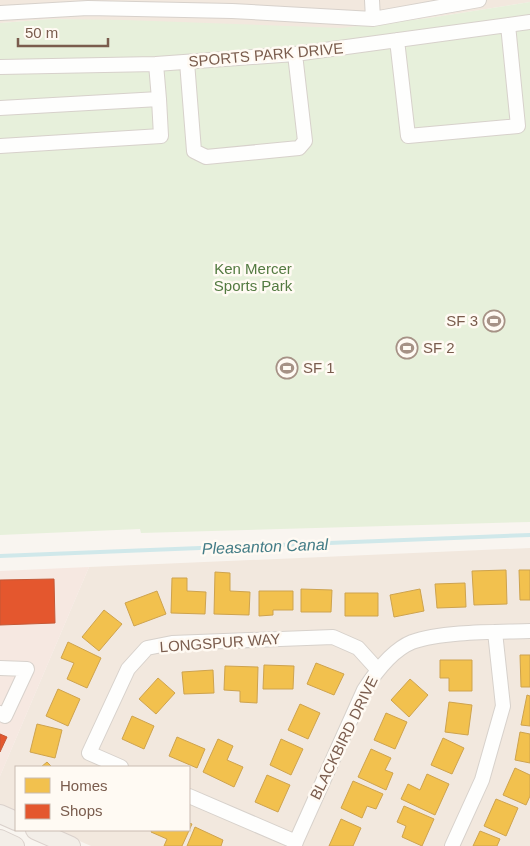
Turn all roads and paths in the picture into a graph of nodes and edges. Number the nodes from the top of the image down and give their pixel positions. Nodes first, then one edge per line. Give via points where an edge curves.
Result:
1 (372, 0) edge
2 (479, 0) edge
3 (87, 4) edge
4 (232, 6) edge
5 (0, 13) edge
6 (373, 19) junction
7 (530, 22) edge
8 (508, 25) junction
9 (397, 40) junction
10 (295, 54) junction
11 (187, 62) junction
12 (156, 64) junction
13 (0, 67) edge
14 (159, 99) junction
15 (0, 108) edge
16 (0, 146) edge
17 (530, 631) edge
18 (495, 632) junction
19 (0, 668) edge
20 (378, 669) junction
21 (0, 713) edge
22 (120, 766) edge
23 (190, 796) edge
24 (0, 814) edge
25 (15, 821) edge
26 (43, 837) edge
27 (0, 839) edge
28 (295, 844) edge
29 (15, 846) edge
30 (71, 846) edge
31 (452, 846) edge

1 - 6 street
2 - 6 street
3 - 4 street
3 - 5 street
4 - 6 street
7 - 8 street, SPORTS PARK DRIVE
8 - 9 street, SPORTS PARK DRIVE
8 - 9 street via 518,126 408,136
9 - 10 street, SPORTS PARK DRIVE
10 - 11 street, SPORTS PARK DRIVE
10 - 11 street via 304,141 299,148 206,156 194,151
11 - 12 street, SPORTS PARK DRIVE
12 - 13 street, SPORTS PARK DRIVE
12 - 14 street
14 - 15 street
14 - 16 street via 161,136
17 - 18 street, BLACKBIRD DRIVE
18 - 20 street, BLACKBIRD DRIVE via 440,636 411,642
18 - 31 street via 504,706 482,780
19 - 21 street via 27,669 5,716
20 - 22 street, LONGSPUR WAY via 358,648 333,637 172,643 147,648 128,669 89,753
20 - 28 street, BLACKBIRD DRIVE via 364,690
23 - 28 street
24 - 25 main road
26 - 30 main road
27 - 29 main road

